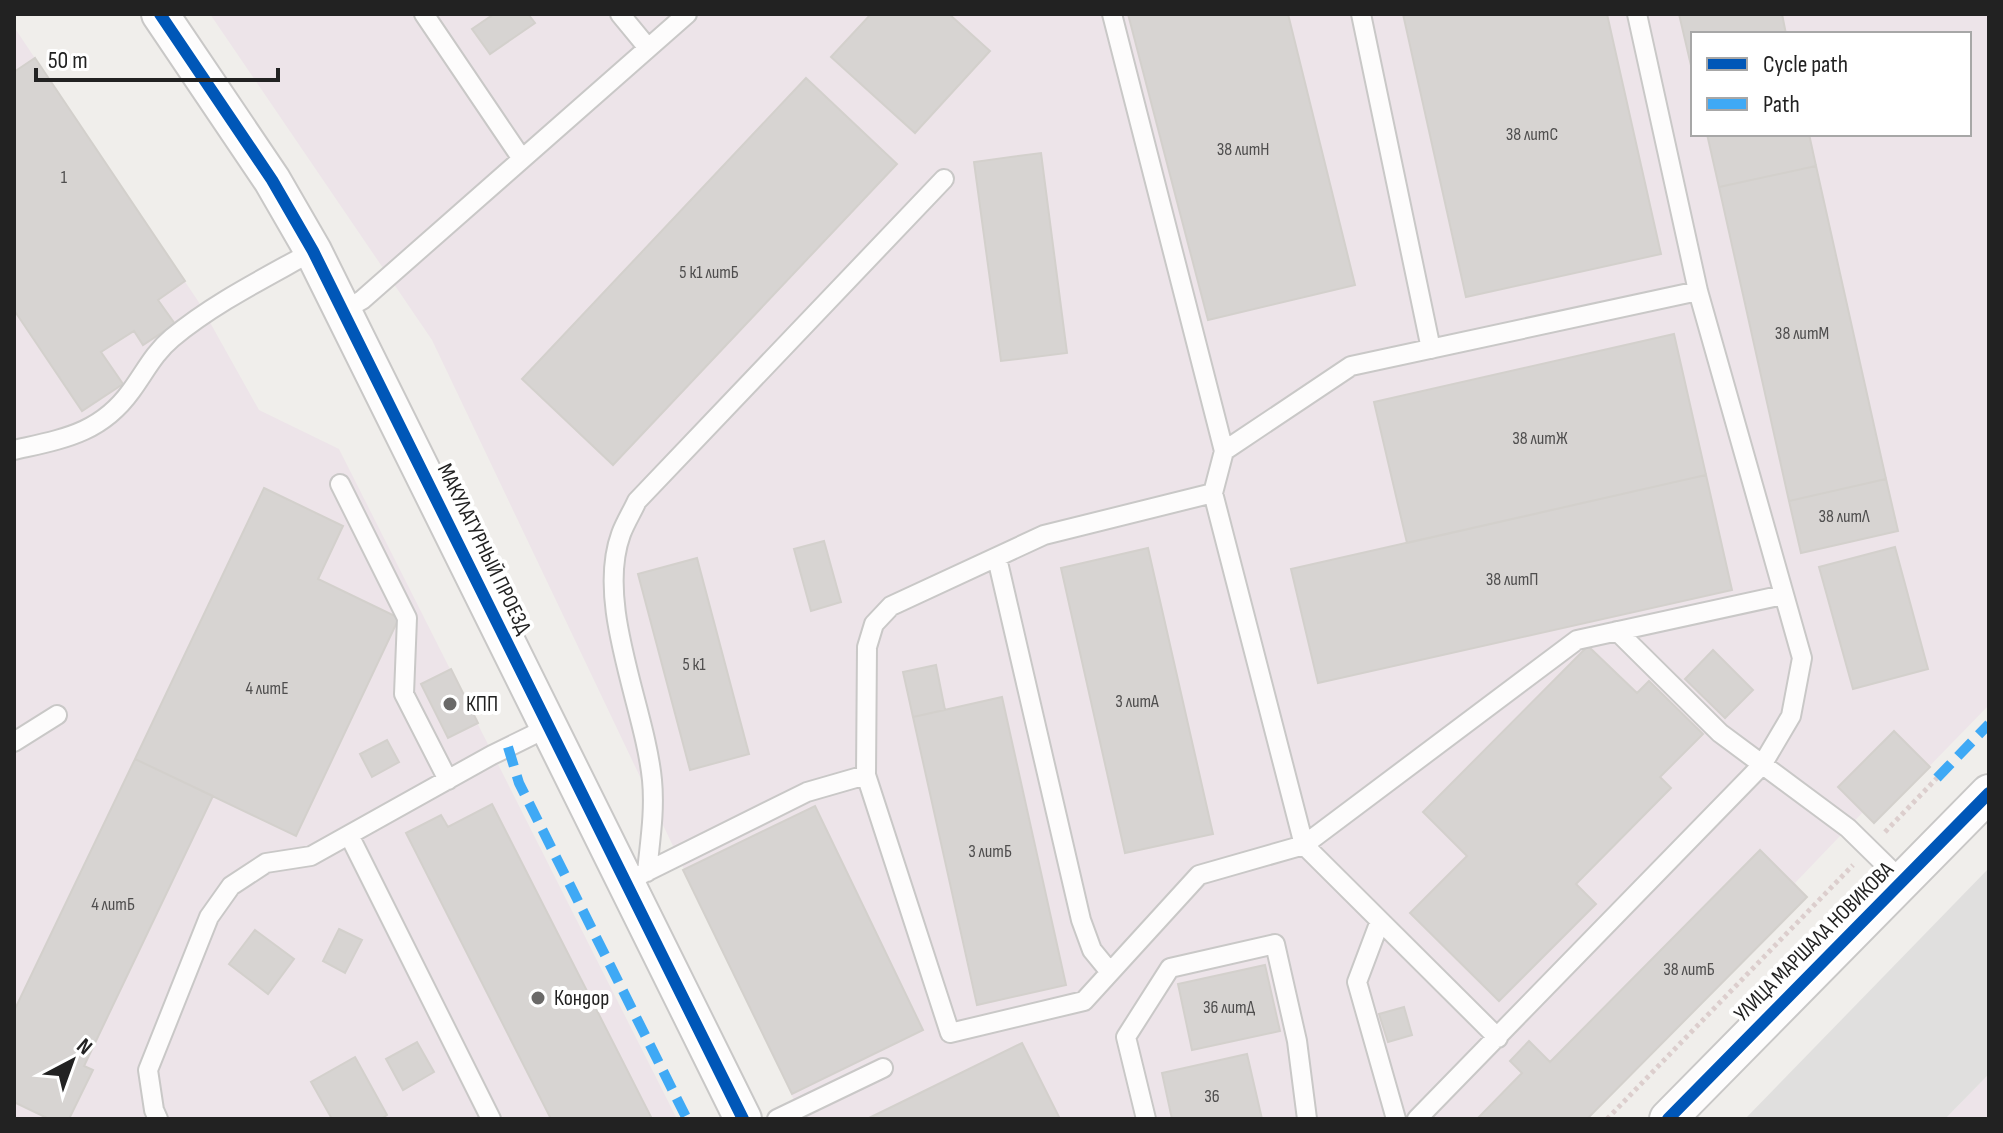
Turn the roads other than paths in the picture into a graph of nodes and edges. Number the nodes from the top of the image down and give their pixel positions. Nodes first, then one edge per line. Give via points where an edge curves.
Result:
1 (160, 14) edge
2 (424, 14) edge
3 (620, 14) edge
4 (687, 14) edge
5 (1112, 14) edge
6 (1361, 14) edge
7 (1637, 14) edge
8 (648, 48) junction
9 (522, 159) junction
10 (944, 179) dead end
11 (313, 251) junction
12 (1698, 291) junction
13 (344, 310) junction
14 (1431, 349) junction
15 (14, 450) edge
16 (1224, 451) junction
17 (340, 484) dead end
18 (1213, 493) junction
19 (997, 558) junction
20 (1783, 595) junction
21 (1617, 631) junction
22 (57, 715) dead end
23 (549, 727) junction
24 (14, 742) edge
25 (1762, 765) junction
26 (866, 775) junction
27 (448, 780) junction
28 (1989, 793) edge
29 (349, 835) junction
30 (1304, 845) junction
31 (636, 877) junction
32 (1902, 881) junction
33 (1380, 921) junction
34 (1110, 972) junction
35 (1498, 1038) junction
36 (883, 1068) dead end
37 (150, 1116) edge
38 (491, 1119) edge
39 (743, 1119) edge
40 (777, 1119) edge
41 (1146, 1119) edge
42 (1307, 1119) edge
43 (1396, 1119) edge
44 (1417, 1119) edge
45 (1668, 1119) edge

1 - 11 street, МАКУЛАТУРНЫЙ ПРОЕЗД via 272,180
2 - 9 lane
3 - 8 lane
4 - 8 lane
5 - 16 lane
6 - 14 lane
7 - 12 lane
8 - 9 lane
9 - 13 lane via 362,300
10 - 31 lane via 637,501 620,536 616,617 652,779 653,822
11 - 13 street, МАКУЛАТУРНЫЙ ПРОЕЗД
11 - 15 lane via 205,312 170,340 118,410 99,424 71,437
12 - 14 lane
12 - 20 lane
13 - 23 street, МАКУЛАТУРНЫЙ ПРОЕЗД
14 - 16 lane via 1351,366
16 - 18 lane
17 - 27 lane via 407,618 404,694
18 - 19 lane via 1044,535
18 - 30 lane
19 - 26 lane via 891,606 874,624 867,647
19 - 34 lane via 1081,920 1092,950
20 - 21 lane
20 - 25 lane via 1802,658 1791,716
21 - 25 lane via 1720,733
21 - 30 lane via 1577,640
22 - 24 lane
23 - 27 lane
23 - 31 street, МАКУЛАТУРНЫЙ ПРОЕЗД
25 - 32 lane via 1848,828
25 - 35 lane
26 - 31 lane via 807,792
26 - 34 lane via 950,1033 1084,1001
27 - 29 lane
28 - 32 street, УЛИЦА МАРШАЛА НОВИКОВА
29 - 37 lane via 311,856 266,863 231,886 209,917 148,1070
29 - 38 lane
30 - 33 lane
30 - 34 lane via 1199,875
31 - 39 street, МАКУЛАТУРНЫЙ ПРОЕЗД
32 - 45 street, УЛИЦА МАРШАЛА НОВИКОВА
33 - 35 lane
33 - 43 lane via 1357,982
35 - 44 lane
36 - 40 lane
41 - 42 lane via 1126,1037 1170,968 1275,944 1297,1041

